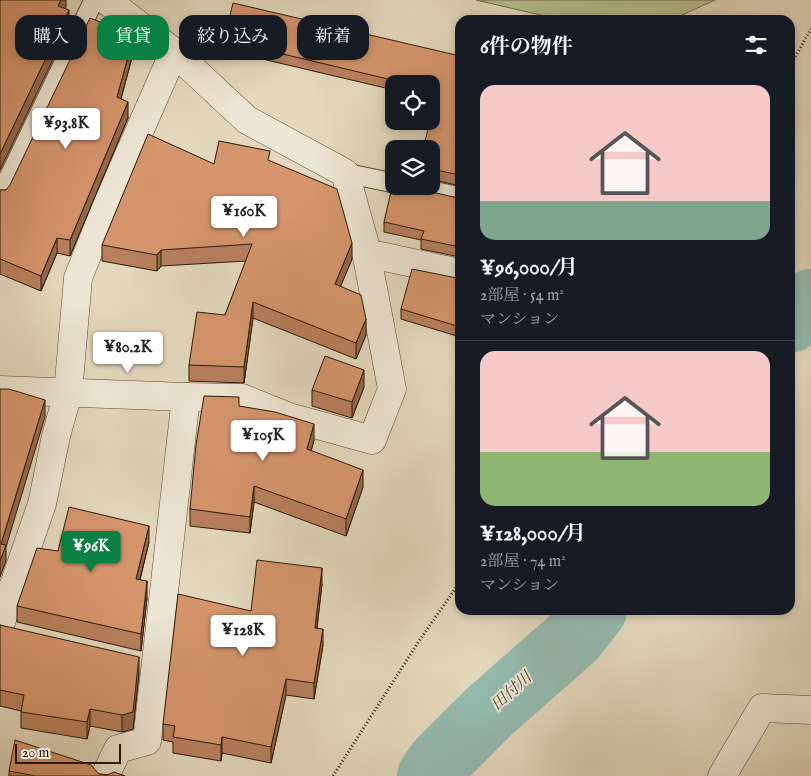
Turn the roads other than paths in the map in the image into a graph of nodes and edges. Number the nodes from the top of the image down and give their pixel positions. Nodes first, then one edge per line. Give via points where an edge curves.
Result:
1 (94, 0) edge
2 (106, 0) edge
3 (174, 52) junction
4 (345, 173) junction
5 (385, 181) edge
6 (440, 193) edge
7 (0, 196) edge
8 (455, 196) edge
9 (366, 253) junction
10 (455, 272) edge
11 (0, 390) edge
12 (68, 393) junction
13 (186, 397) junction
14 (0, 630) edge
15 (9, 630) edge
16 (811, 710) edge
17 (105, 776) edge
18 (722, 776) edge

1 - 7 lane
2 - 3 street
3 - 4 street via 247,120
3 - 12 street via 78,278
4 - 5 lane
4 - 9 street
6 - 8 lane
9 - 10 street
9 - 13 street via 392,389 372,440 289,417 242,398
11 - 12 street
12 - 13 street
12 - 15 street
13 - 17 street via 148,664 147,741 118,749
14 - 15 lane
16 - 18 street via 762,708

